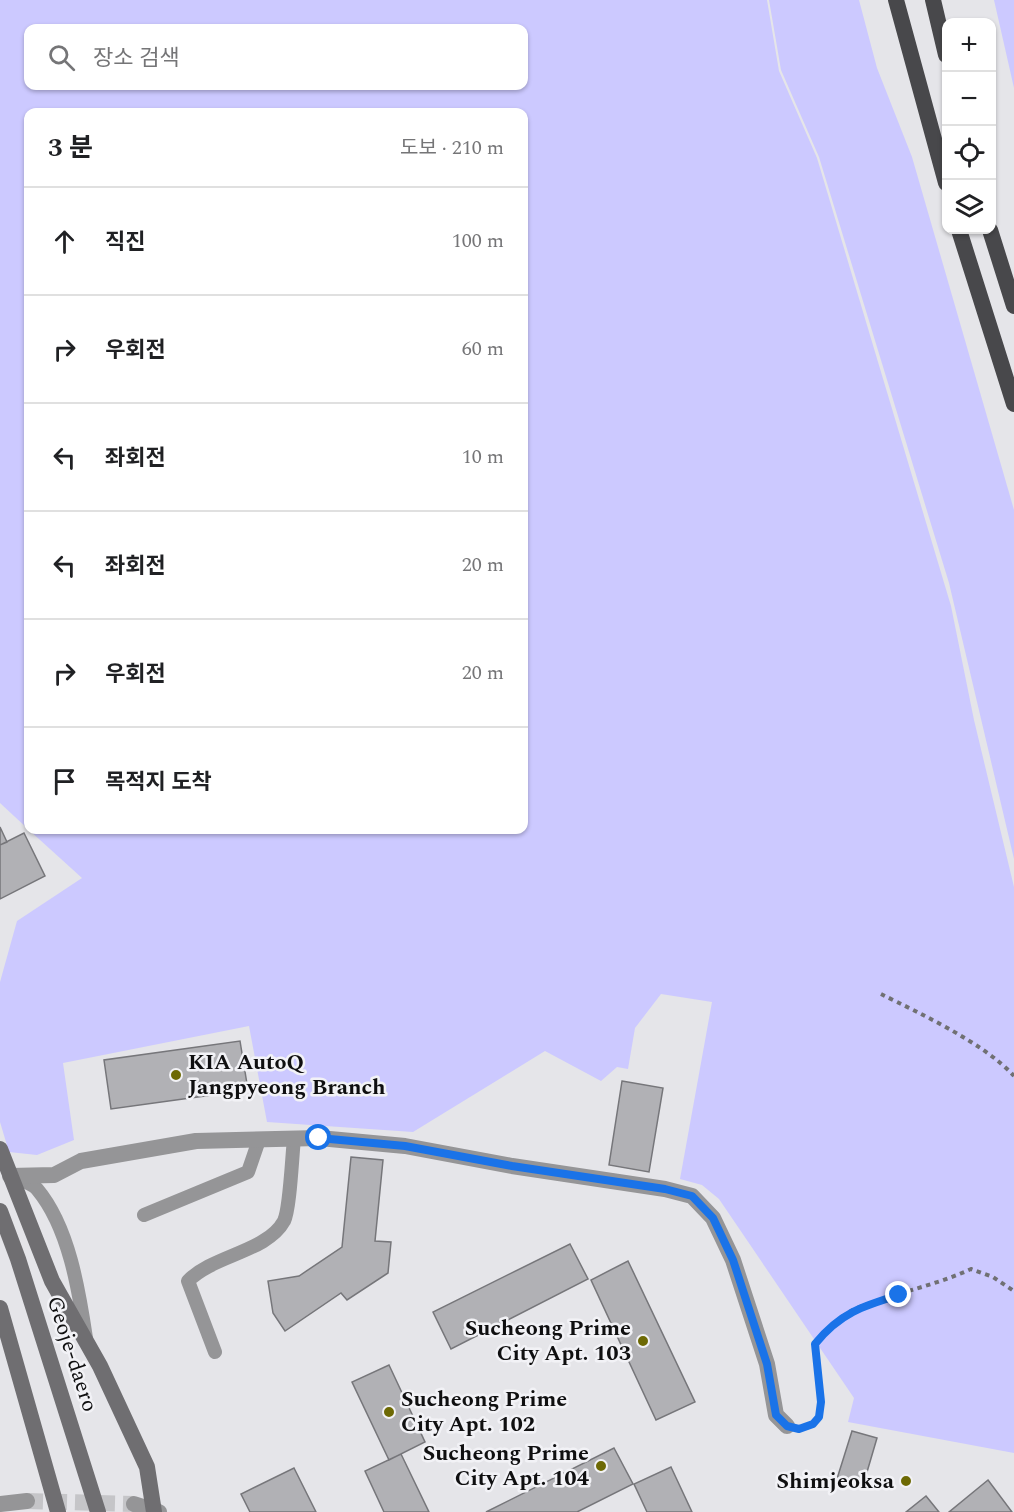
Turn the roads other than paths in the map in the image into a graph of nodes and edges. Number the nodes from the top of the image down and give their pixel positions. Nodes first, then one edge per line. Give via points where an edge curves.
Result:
1 (896, 0) edge
2 (933, 0) edge
3 (942, 38) edge
4 (945, 180) edge
5 (960, 234) edge
6 (991, 234) edge
7 (1014, 306) edge
8 (1014, 404) edge
9 (294, 1139) junction
10 (260, 1140) junction
11 (0, 1149) edge
12 (10, 1176) junction
13 (0, 1210) edge
14 (144, 1215) dead end
15 (0, 1308) edge
16 (87, 1344) junction
17 (214, 1352) dead end
18 (787, 1426) road end
19 (27, 1501) tunnel mouth
20 (0, 1504) edge
21 (134, 1504) tunnel mouth
22 (58, 1512) edge
23 (98, 1512) edge
24 (156, 1512) edge

1 - 4 highway
2 - 3 highway
5 - 8 highway
6 - 7 highway
9 - 10 street
9 - 17 lane via 285,1220 271,1237 199,1270 188,1281
9 - 18 street via 405,1146 692,1196 713,1218 733,1260 767,1364 776,1415
10 - 12 street via 196,1141 81,1161 54,1175
10 - 14 lane via 248,1172
11 - 12 main road
12 - 16 main road via 52,1281
12 - 16 lane via 36,1187 59,1229 72,1261
13 - 23 main road, Geoje-daero
15 - 22 main road
16 - 24 main road via 147,1467
19 - 20 street
21 - 24 street

